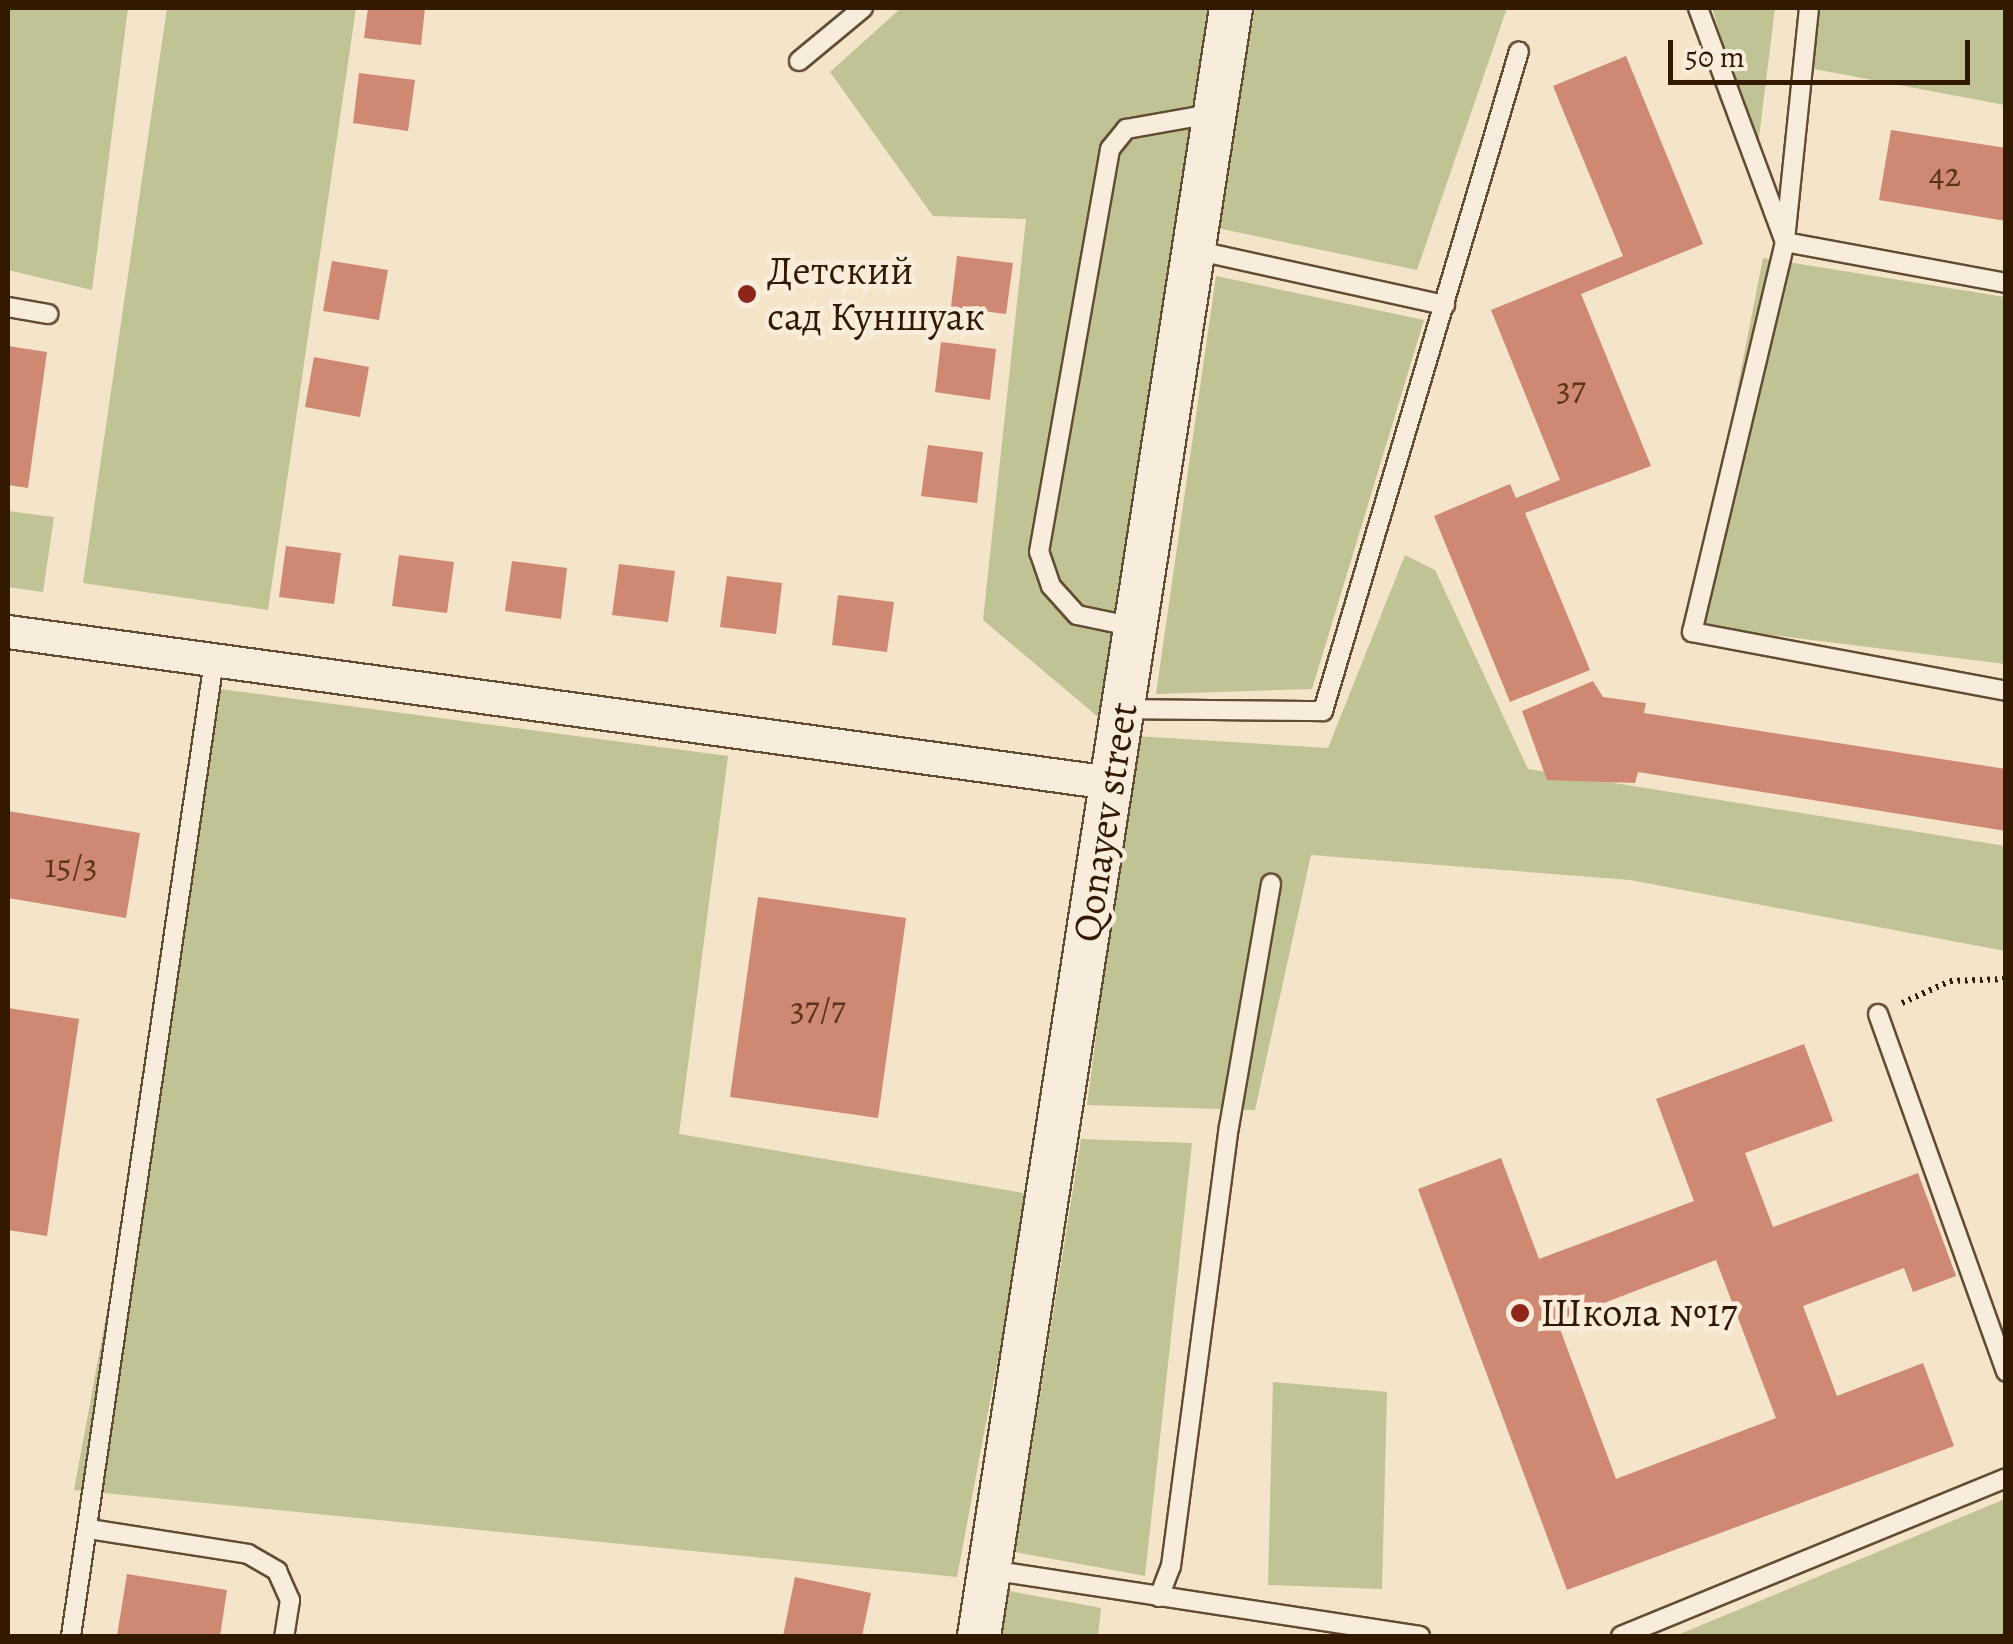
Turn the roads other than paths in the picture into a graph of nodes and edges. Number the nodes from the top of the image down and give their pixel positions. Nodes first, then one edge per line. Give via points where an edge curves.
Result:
1 (863, 8) edge
2 (1231, 8) edge
3 (1698, 8) edge
4 (1809, 8) edge
5 (1518, 52) dead end
6 (800, 61) dead end
7 (1217, 113) junction
8 (1785, 242) junction
9 (1194, 250) junction
10 (2006, 283) edge
11 (1444, 305) junction
12 (8, 306) edge
13 (48, 314) dead end
14 (1135, 627) junction
15 (8, 632) edge
16 (214, 660) junction
17 (2006, 691) edge
18 (1122, 709) junction
19 (1111, 783) junction
20 (1271, 884) dead end
21 (1878, 1014) road end
22 (2006, 1372) edge
23 (2006, 1478) edge
24 (89, 1529) junction
25 (989, 1570) junction
26 (1159, 1597) junction
27 (72, 1636) edge
28 (284, 1636) edge
29 (979, 1636) edge
30 (1420, 1636) edge
31 (1621, 1636) edge

1 - 6 lane
2 - 7 street, Qonayev street
3 - 8 lane
4 - 8 lane
5 - 11 lane
7 - 9 street, Qonayev street
7 - 14 lane via 1126,128 1110,149 1039,552 1051,586 1076,615
8 - 10 lane
8 - 17 lane via 1692,632
9 - 11 lane
9 - 14 street, Qonayev street
11 - 18 lane via 1323,710
12 - 13 lane
14 - 18 street, Qonayev street
15 - 16 street
16 - 19 street
16 - 24 lane
18 - 19 street, Qonayev street
19 - 25 street, Qonayev street
20 - 26 lane via 1229,1126 1171,1566
21 - 22 lane
23 - 31 lane
24 - 27 lane
24 - 28 lane via 248,1554 277,1571 290,1600
25 - 26 lane
25 - 29 street, Qonayev street
26 - 30 lane

